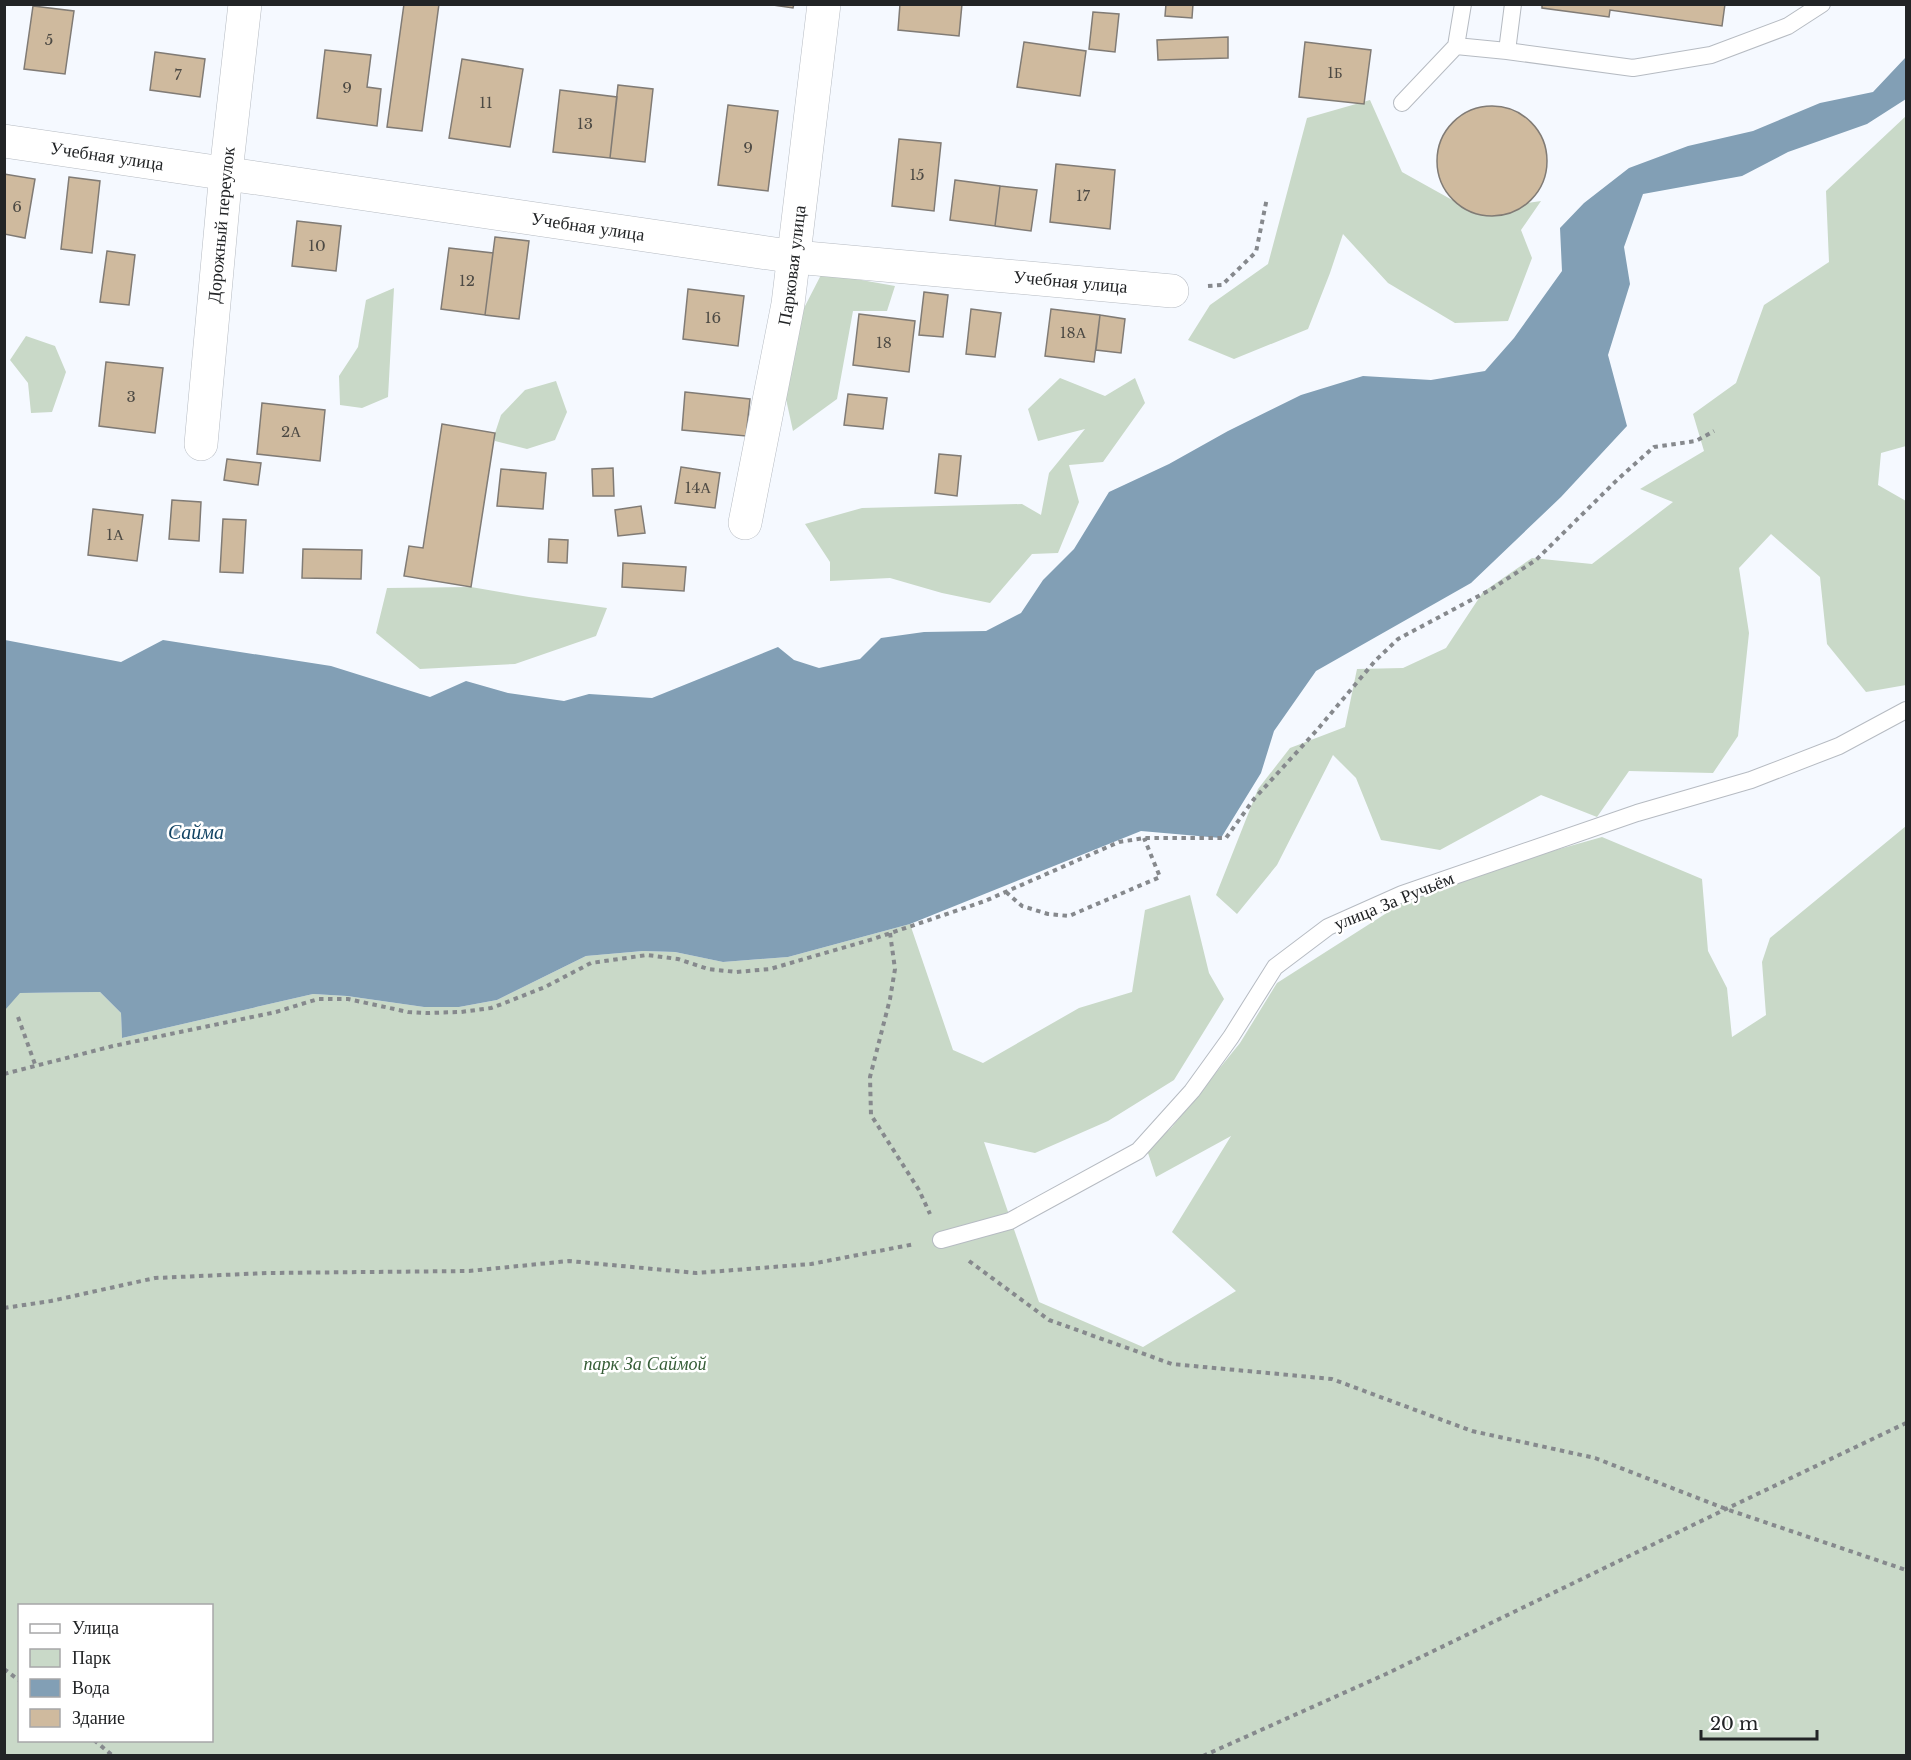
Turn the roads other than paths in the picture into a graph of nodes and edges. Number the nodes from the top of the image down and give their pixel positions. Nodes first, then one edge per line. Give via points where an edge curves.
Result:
1 (245, 4) edge
2 (824, 4) edge
3 (1463, 4) edge
4 (1513, 4) edge
5 (1822, 4) edge
6 (1456, 46) junction
7 (1506, 51) junction
8 (1402, 103) dead end
9 (4, 141) edge
10 (226, 172) junction
11 (795, 257) junction
12 (1172, 291) road end
13 (201, 444) dead end
14 (745, 523) dead end
15 (1906, 710) edge
16 (941, 1240) road end

1 - 10 street, Дорожный переулок
2 - 11 street, Парковая улица
3 - 6 lane
4 - 7 lane
5 - 7 lane via 1788,26 1711,56 1633,68
6 - 7 lane
6 - 8 lane
9 - 10 street, Учебная улица
10 - 11 street, Учебная улица
10 - 13 street, Дорожный переулок
11 - 12 street, Учебная улица
11 - 14 street, Парковая улица
15 - 16 lane, улица За Ручьём via 1839,746 1751,780 1637,813 1402,894 1328,927 1275,967 1192,1091 1138,1151 1010,1221

